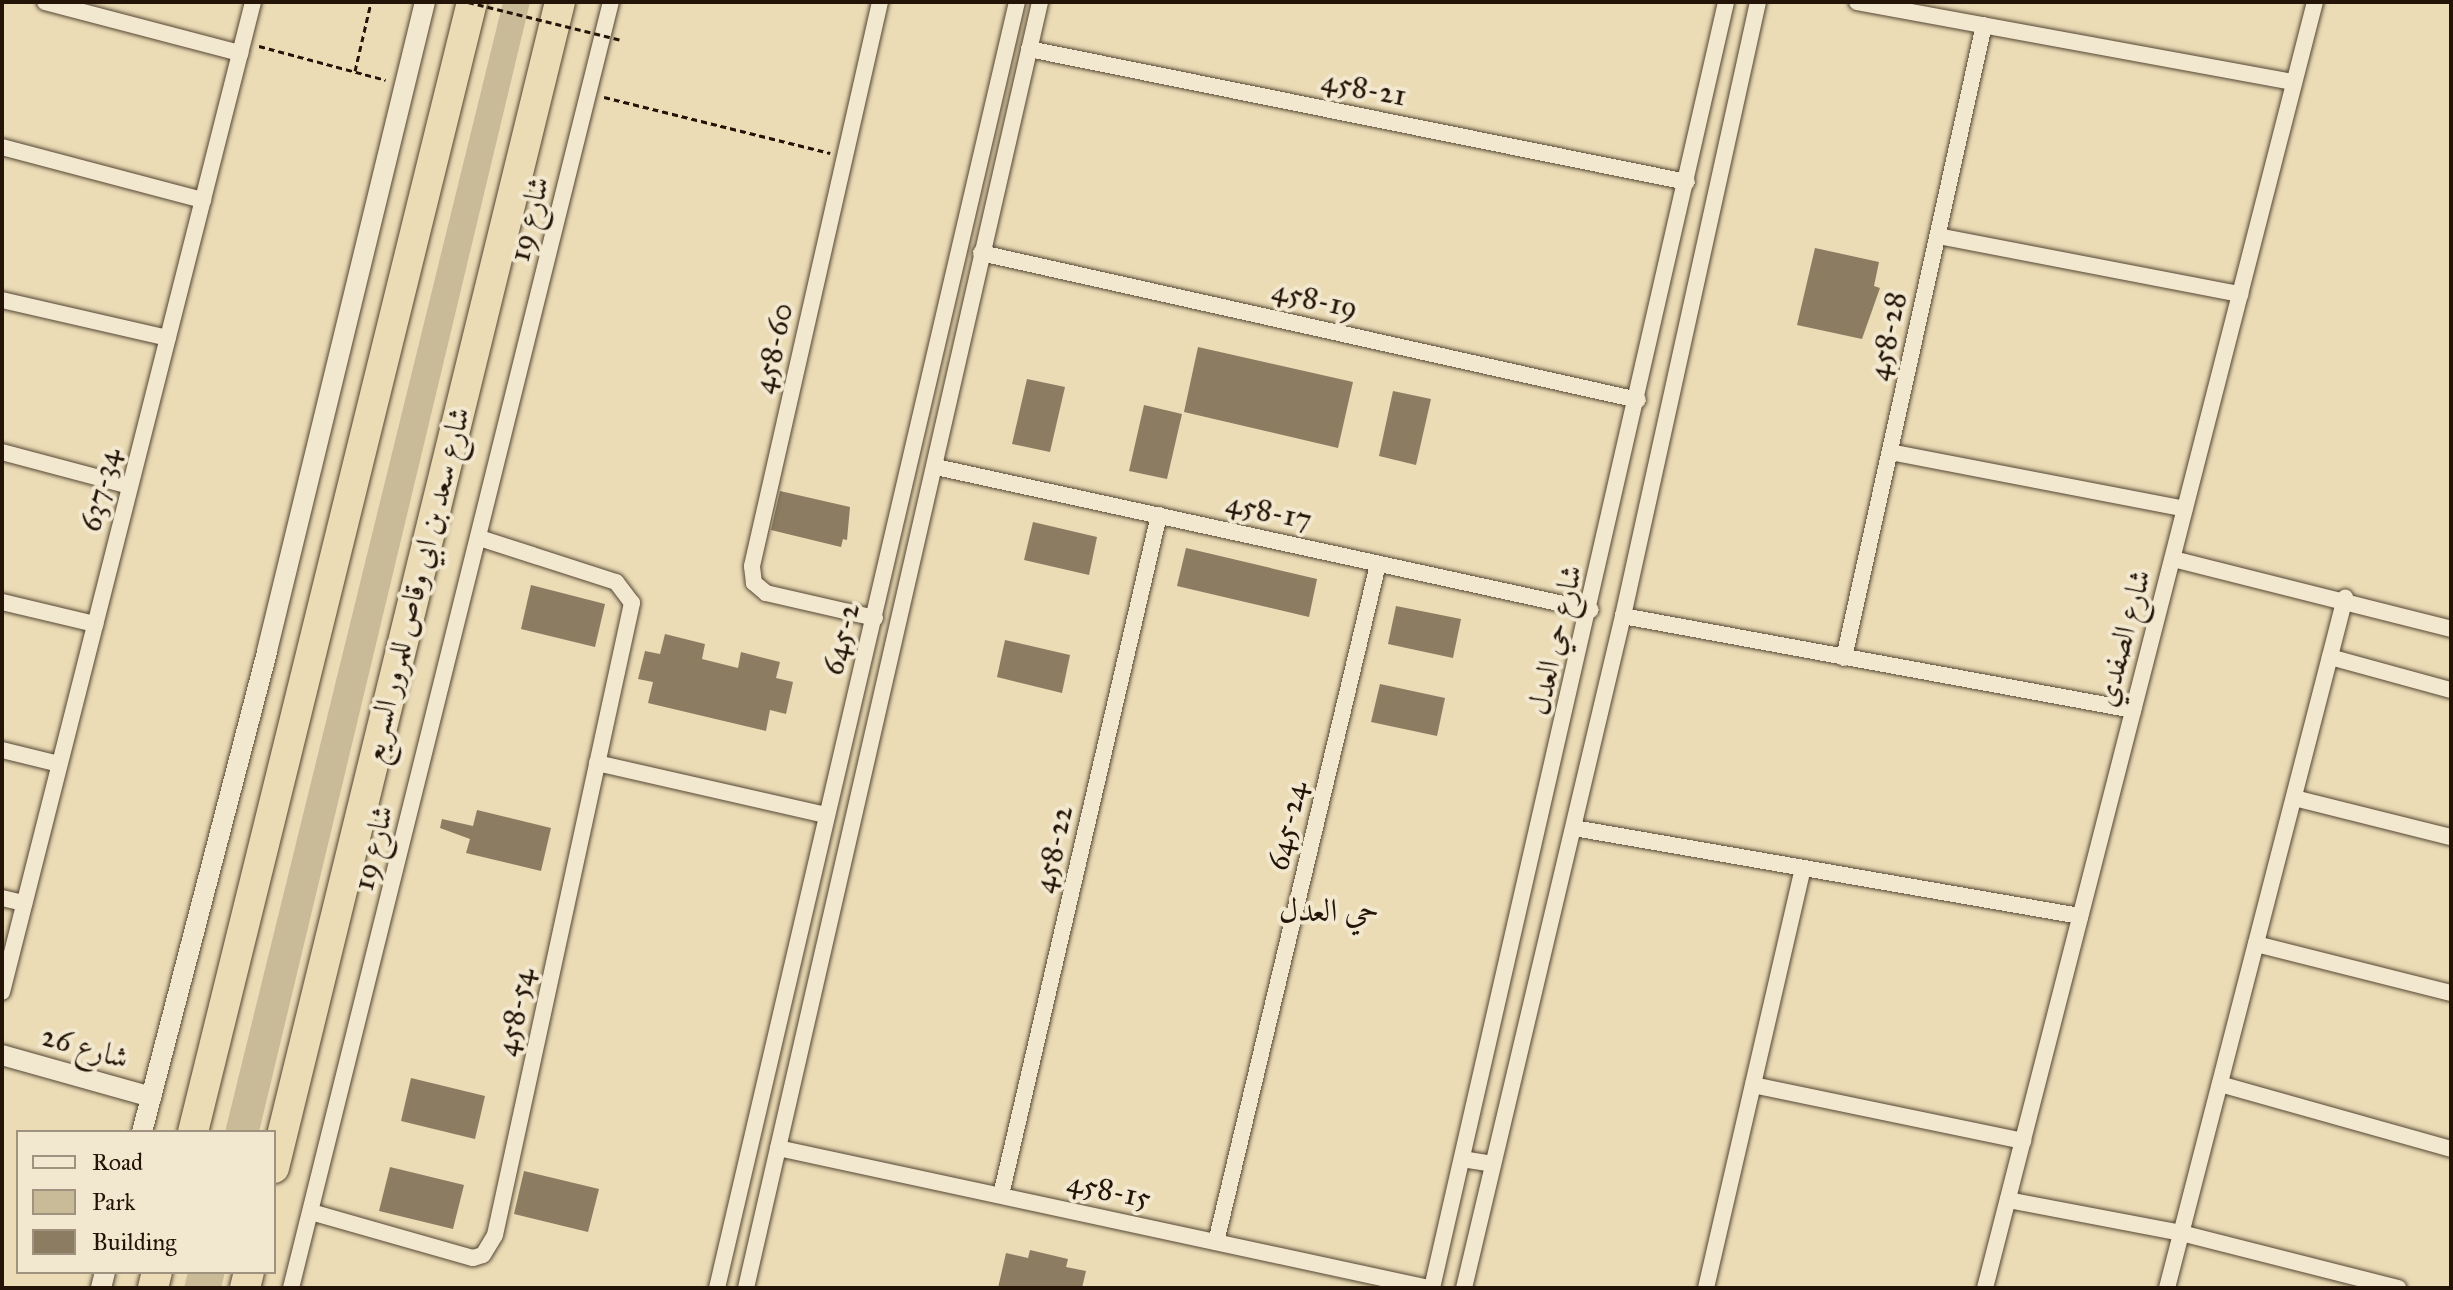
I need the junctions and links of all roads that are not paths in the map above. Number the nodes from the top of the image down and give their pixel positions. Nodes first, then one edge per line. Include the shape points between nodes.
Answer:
1 (253, 2) edge
2 (425, 2) edge
3 (470, 2) edge
4 (560, 2) edge
5 (611, 2) edge
6 (880, 2) edge
7 (1017, 2) edge
8 (1040, 2) edge
9 (1726, 2) edge
10 (1758, 2) edge
11 (1857, 2) edge
12 (2315, 2) edge
13 (55, 3) edge
14 (1984, 25) junction
15 (242, 47) junction
16 (1029, 49) junction
17 (2294, 82) junction
18 (989, 119) junction
19 (1010, 123) junction
20 (2, 147) edge
21 (1687, 182) junction
22 (203, 200) junction
23 (1938, 236) junction
24 (981, 253) junction
25 (2240, 294) junction
26 (2, 300) edge
27 (168, 338) junction
28 (1638, 400) junction
29 (2, 452) edge
30 (1890, 452) junction
31 (936, 467) junction
32 (130, 486) junction
33 (2185, 509) junction
34 (1159, 515) junction
35 (480, 538) junction
36 (2173, 559) junction
37 (1378, 564) junction
38 (2345, 598) junction
39 (2, 602) edge
40 (1591, 610) junction
41 (1623, 616) junction
42 (875, 618) junction
43 (95, 624) junction
44 (2451, 629) edge
45 (2330, 657) junction
46 (1844, 658) junction
47 (2451, 690) edge
48 (2133, 710) junction
49 (2, 750) edge
50 (597, 763) junction
51 (59, 764) junction
52 (2294, 798) junction
53 (826, 815) junction
54 (1574, 828) junction
55 (2451, 837) edge
56 (1803, 868) junction
57 (2, 898) edge
58 (24, 903) junction
59 (2080, 916) junction
60 (2256, 944) junction
61 (2, 992) edge
62 (2451, 993) edge
63 (2, 1055) edge
64 (2220, 1084) junction
65 (1753, 1085) junction
66 (151, 1097) junction
67 (143, 1130) edge
68 (193, 1130) edge
69 (2023, 1141) junction
70 (778, 1148) junction
71 (2451, 1149) edge
72 (1462, 1159) junction
73 (276, 1160) edge
74 (1493, 1164) junction
75 (1001, 1195) junction
76 (2008, 1200) junction
77 (311, 1212) junction
78 (2181, 1233) junction
79 (1216, 1242) junction
80 (291, 1288) edge
81 (717, 1288) edge
82 (746, 1288) edge
83 (1430, 1288) edge
84 (1464, 1288) edge
85 (1706, 1288) edge
86 (1985, 1288) edge
87 (2167, 1288) edge
88 (2398, 1288) edge

1 - 15 street, 637-34
2 - 66 street
3 - 68 highway
4 - 73 highway, شارع سعد بن ابي وقاص للمرور السريع
5 - 35 street, شارع 19
6 - 42 street, 458-60 via 752,566 754,583 766,593
7 - 18 street, 645-2
8 - 16 street, 645-2
9 - 21 street, شارع حي العدل
10 - 41 street, شارع حي العدل
11 - 14 street
12 - 17 street, شارع الصفدي
13 - 15 street
14 - 17 street
14 - 23 street, 458-28
15 - 22 street, 637-34
16 - 19 street, 645-2
16 - 21 street, 458-21
17 - 25 street, شارع الصفدي
18 - 19 street
18 - 42 street, 645-2
19 - 24 street, 645-2
20 - 22 street
21 - 28 street, شارع حي العدل
22 - 27 street, 637-34
23 - 25 street
23 - 30 street, 458-28
24 - 28 street, 458-19
24 - 31 street, 645-2
25 - 33 street, شارع الصفدي
26 - 27 street
27 - 32 street, 637-34
28 - 40 street, شارع حي العدل
29 - 32 street
30 - 33 street
30 - 46 street, 458-28
31 - 34 street, 458-17
31 - 70 street, 645-2
32 - 43 street, 637-34
33 - 36 street, شارع الصفدي
34 - 37 street, 458-17
34 - 75 street, 458-22
35 - 50 street, 458-54 via 616,582 632,603
35 - 77 street, شارع 19
36 - 38 street
36 - 48 street, شارع الصفدي
37 - 40 street, 458-17
37 - 79 street, 645-24
38 - 44 street
38 - 45 street
39 - 43 street
40 - 72 street, شارع حي العدل
41 - 46 street
41 - 54 street, شارع حي العدل
42 - 53 street, 645-2
43 - 51 street, 637-34
45 - 47 street
45 - 52 street
46 - 48 street
48 - 59 street, شارع الصفدي
49 - 51 street
50 - 53 street
50 - 77 street, 458-54 via 495,1235 483,1255 473,1258
51 - 58 street, 637-34
52 - 55 street
52 - 60 street
53 - 81 street, 645-2
54 - 56 street
54 - 74 street, شارع حي العدل
56 - 59 street
56 - 65 street
57 - 58 street
58 - 61 street, 637-34
59 - 69 street, شارع الصفدي
60 - 62 street
60 - 64 street
63 - 66 street, شارع 26
64 - 71 street
64 - 78 street
65 - 69 street
65 - 85 street
66 - 67 street
69 - 76 street, شارع الصفدي
70 - 75 street, 458-15
70 - 82 street, 645-2
72 - 74 street
72 - 83 street, شارع حي العدل
74 - 84 street, شارع حي العدل
75 - 79 street, 458-15
76 - 78 street
76 - 86 street, شارع الصفدي
77 - 80 street, شارع 19
78 - 87 street
78 - 88 street
79 - 83 street, 458-15

